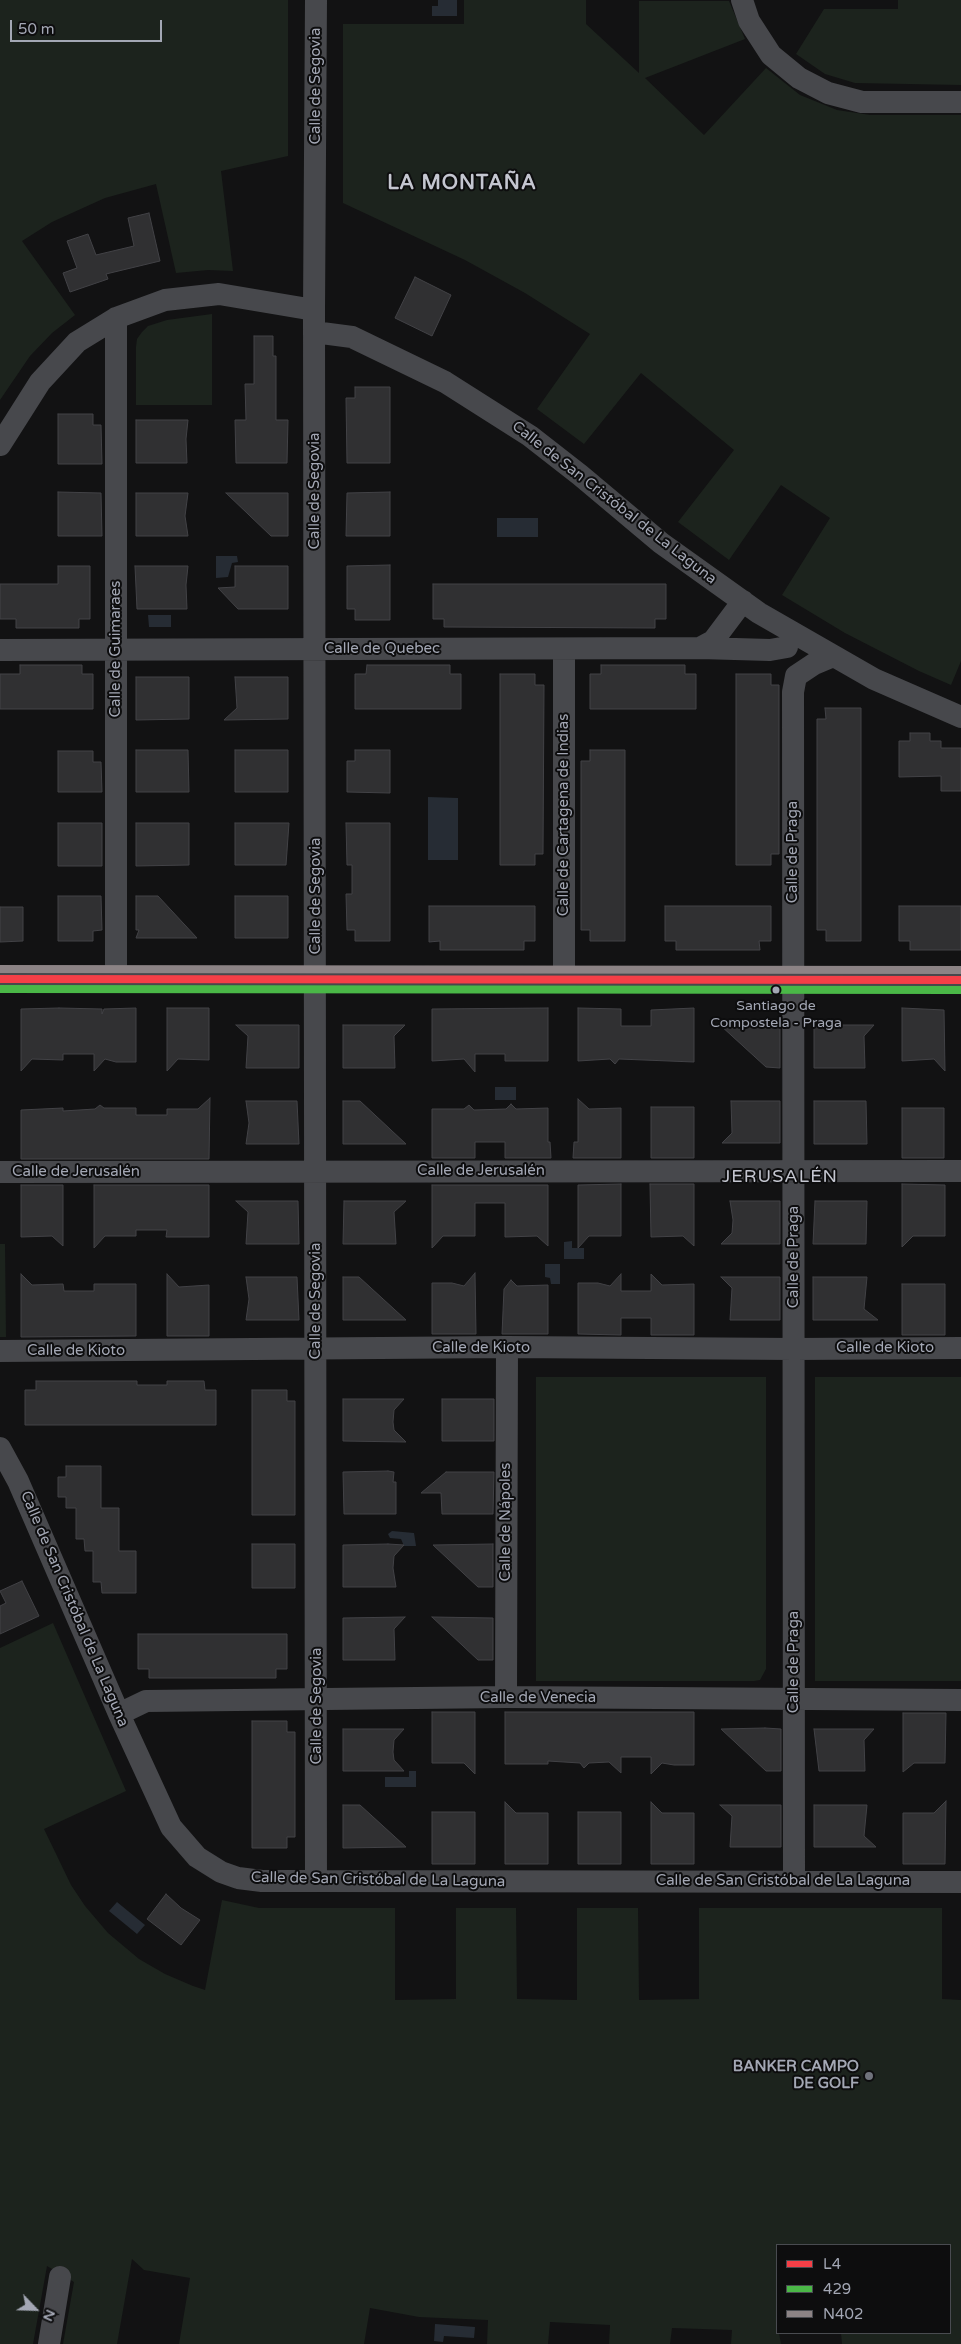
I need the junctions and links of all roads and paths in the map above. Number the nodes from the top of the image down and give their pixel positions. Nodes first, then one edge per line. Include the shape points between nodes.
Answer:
1 (316, 0) edge
2 (742, 0) edge
3 (961, 102) edge
4 (314, 310) junction
5 (116, 318) junction
6 (314, 332) junction
7 (0, 445) edge
8 (742, 601) junction
9 (785, 638) junction
10 (700, 648) junction
11 (315, 649) junction
12 (564, 649) junction
13 (0, 650) edge
14 (116, 651) junction
15 (833, 656) junction
16 (796, 676) junction
17 (961, 717) edge
18 (794, 979) junction
19 (0, 980) edge
20 (116, 980) junction
21 (564, 980) junction
22 (961, 980) edge
23 (316, 981) junction
24 (794, 1170) junction
25 (316, 1171) junction
26 (961, 1171) edge
27 (0, 1172) edge
28 (507, 1347) junction
29 (961, 1348) edge
30 (794, 1349) junction
31 (316, 1350) junction
32 (0, 1351) edge
33 (0, 1448) edge
34 (506, 1697) junction
35 (317, 1699) junction
36 (793, 1700) junction
37 (961, 1700) edge
38 (119, 1714) junction
39 (316, 1881) junction
40 (794, 1881) junction
41 (961, 1882) edge
42 (60, 2277) dead end
43 (50, 2344) edge

1 - 4 street, Calle de Segovia
2 - 3 street via 749,21 771,55 799,78 828,93 862,102
4 - 5 street via 219,294 165,300
4 - 6 street, Calle de Segovia
5 - 7 street via 77,342 40,382
5 - 14 street, Calle de Guimaraes
6 - 8 street, Calle de San Cristóbal de La Laguna via 362,340 445,382 501,416 580,475 661,543
6 - 11 street, Calle de Segovia
8 - 9 street, Calle de San Cristóbal de La Laguna
8 - 10 street via 713,641
9 - 10 street, Calle de Quebec via 770,650
9 - 15 street, Calle de San Cristóbal de La Laguna
9 - 16 street
10 - 12 street, Calle de Quebec
11 - 12 street, Calle de Quebec
11 - 14 street, Calle de Quebec
11 - 23 street, Calle de Segovia
12 - 21 street, Calle de Cartagena de Indias
13 - 14 street, Calle de Quebec
14 - 20 street, Calle de Guimaraes
15 - 16 street
15 - 17 street, Calle de San Cristóbal de La Laguna via 898,690
16 - 18 street, Calle de Praga via 793,692
18 - 21 street
18 - 22 street
18 - 24 street, Calle de Praga
19 - 20 street
20 - 23 street
21 - 23 street
23 - 25 street, Calle de Segovia
24 - 25 street, Calle de Jerusalén
24 - 26 street, Calle de Jerusalén
24 - 30 street, Calle de Praga
25 - 27 street, Calle de Jerusalén
25 - 31 street, Calle de Segovia
28 - 30 street, Calle de Kioto
28 - 31 street, Calle de Kioto
28 - 34 street, Calle de Nápoles
29 - 30 street, Calle de Kioto
30 - 36 street, Calle de Praga
31 - 32 street, Calle de Kioto
31 - 35 street, Calle de Segovia
33 - 38 street, Calle de San Cristóbal de La Laguna via 22,1489
34 - 35 street, Calle de Venecia
34 - 36 street, Calle de Venecia
35 - 38 street, Calle de Venecia via 146,1701
35 - 39 street, Calle de Segovia
36 - 37 street, Calle de Venecia
36 - 40 street, Calle de Praga
38 - 39 street, Calle de San Cristóbal de La Laguna via 171,1827 197,1858 238,1878
39 - 40 street, Calle de San Cristóbal de La Laguna
40 - 41 street, Calle de San Cristóbal de La Laguna
42 - 43 street

